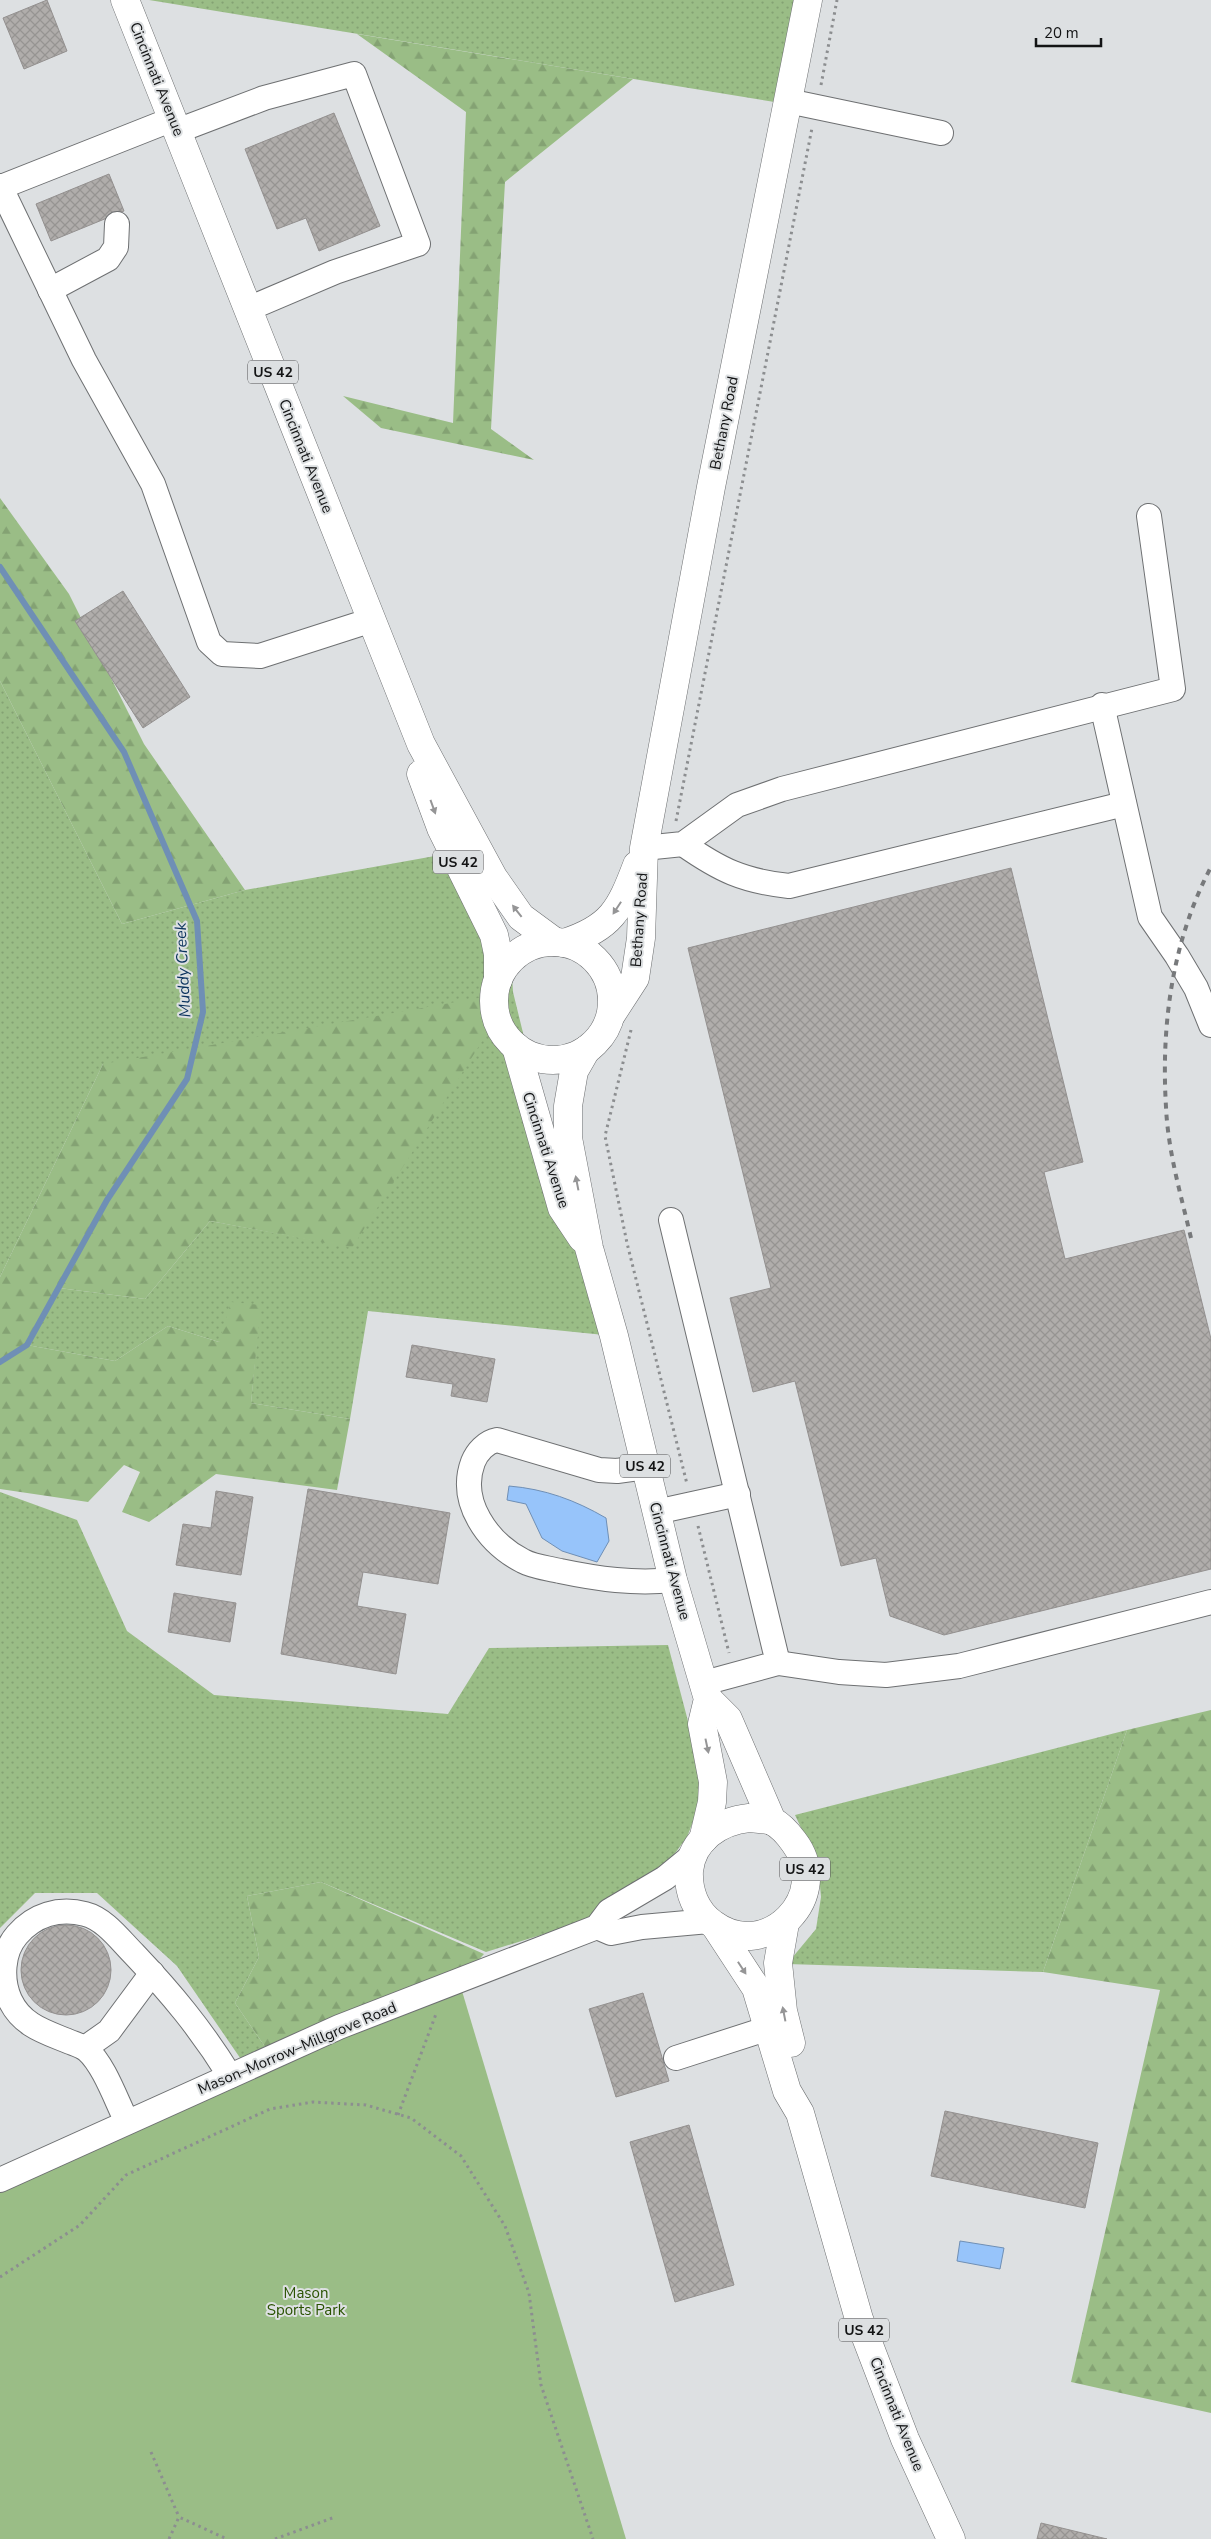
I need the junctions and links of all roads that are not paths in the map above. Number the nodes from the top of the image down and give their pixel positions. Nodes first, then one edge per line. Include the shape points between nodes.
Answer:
1 (125, 0) edge
2 (808, 0) edge
3 (788, 101) junction
4 (175, 125) junction
5 (941, 133) dead end
6 (0, 187) edge
7 (117, 224) dead end
8 (50, 290) junction
9 (248, 310) junction
10 (1149, 516) dead end
11 (372, 620) junction
12 (1102, 705) junction
13 (421, 744) junction
14 (1124, 804) junction
15 (677, 844) junction
16 (644, 848) junction
17 (559, 942) junction
18 (498, 980) junction
19 (622, 1020) junction
20 (1211, 1025) edge
21 (516, 1047) junction
22 (586, 1050) junction
23 (671, 1220) dead end
24 (589, 1248) junction
25 (646, 1468) junction
26 (738, 1494) junction
27 (656, 1512) junction
28 (673, 1580) junction
29 (1211, 1602) edge
30 (778, 1663) junction
31 (706, 1691) junction
32 (772, 1821) junction
33 (698, 1847) junction
34 (785, 1923) junction
35 (712, 1924) junction
36 (597, 1926) junction
37 (152, 1973) junction
38 (769, 2028) junction
39 (85, 2048) junction
40 (676, 2058) dead end
41 (230, 2076) junction
42 (800, 2113) junction
43 (128, 2122) junction
44 (0, 2180) edge
45 (951, 2539) edge

1 - 4 main road, Cincinnati Avenue / US 42
2 - 3 main road, Bethany Road
3 - 5 street
3 - 16 main road, Bethany Road
4 - 6 street
4 - 9 main road, Cincinnati Avenue / US 42
4 - 9 street via 354,74 418,244 335,272
6 - 8 street
7 - 8 street via 116,247 108,260
8 - 11 street via 84,360 153,484 210,642 222,654 260,656
9 - 11 main road, Cincinnati Avenue / US 42
10 - 12 street via 1173,689
11 - 13 main road, Cincinnati Avenue / US 42
12 - 14 street
12 - 15 street via 782,789 737,805
17 -> 13 main road, Cincinnati Avenue / US 42 via 521,917 493,877
13 -> 18 main road, Cincinnati Avenue / US 42 via 417,762 441,828 494,935
14 - 15 street via 789,886 759,883 717,868
14 - 20 street via 1150,916 1196,988
15 - 16 street
16 -> 17 main road, Bethany Road via 626,894 611,917 589,935
16 - 19 main road, Bethany Road via 641,938 635,978
17 - 18 main road via 545,942 527,948 512,958
17 - 19 main road via 581,949 596,961 607,976
18 - 21 main road via 494,991 494,1010 500,1030
19 - 22 main road
21 - 22 main road via 530,1057 550,1061 571,1058
21 - 24 main road, Cincinnati Avenue / US 42 via 562,1208
24 -> 22 main road, Cincinnati Avenue / US 42 via 568,1138 568,1106 574,1072
23 - 26 street
24 - 25 main road, Cincinnati Avenue / US 42
25 - 27 main road, Cincinnati Avenue / US 42
25 - 28 street via 599,1470 497,1440 485,1445 475,1458 469,1473 468,1490 480,1521 505,1549 524,1561 601,1580 643,1583
26 - 27 street
26 - 30 street
27 - 28 main road, Cincinnati Avenue / US 42
28 - 31 main road, Cincinnati Avenue / US 42
29 - 30 street via 960,1666 886,1675
30 - 31 street via 734,1675
31 - 32 main road, Cincinnati Avenue / US 42 via 728,1718
31 -> 33 main road, US 42 via 702,1724 713,1782 712,1802
32 - 33 main road via 735,1820 722,1825
32 - 34 main road, US 42 via 797,1845 806,1872 802,1900
33 - 35 main road, US 42 via 689,1883 698,1909
33 - 36 street, Mason–Morrow–Millgrove Road via 665,1878 609,1911
34 - 35 main road via 773,1930 746,1936 732,1934
42 -> 34 main road, Cincinnati Avenue / US 42 via 801,2087 783,2011 778,1963
35 - 36 street via 642,1927 611,1933
35 -> 38 main road, Cincinnati Avenue / US 42 via 756,1988
36 - 41 street, Mason–Morrow–Millgrove Road via 339,2028
37 - 39 street via 108,2031
37 - 39 street via 100,1921 86,1914 56,1912 40,1916 24,1926 5,1959 4,1975 10,2000 38,2030
37 - 41 street via 178,2001
38 - 40 street
38 - 42 main road, Cincinnati Avenue / US 42 via 788,2091
39 - 43 street via 99,2063
41 - 43 street, Mason–Morrow–Millgrove Road
42 - 45 main road, Cincinnati Avenue / US 42 via 860,2319 905,2440
43 - 44 street, Mason–Morrow–Millgrove Road

